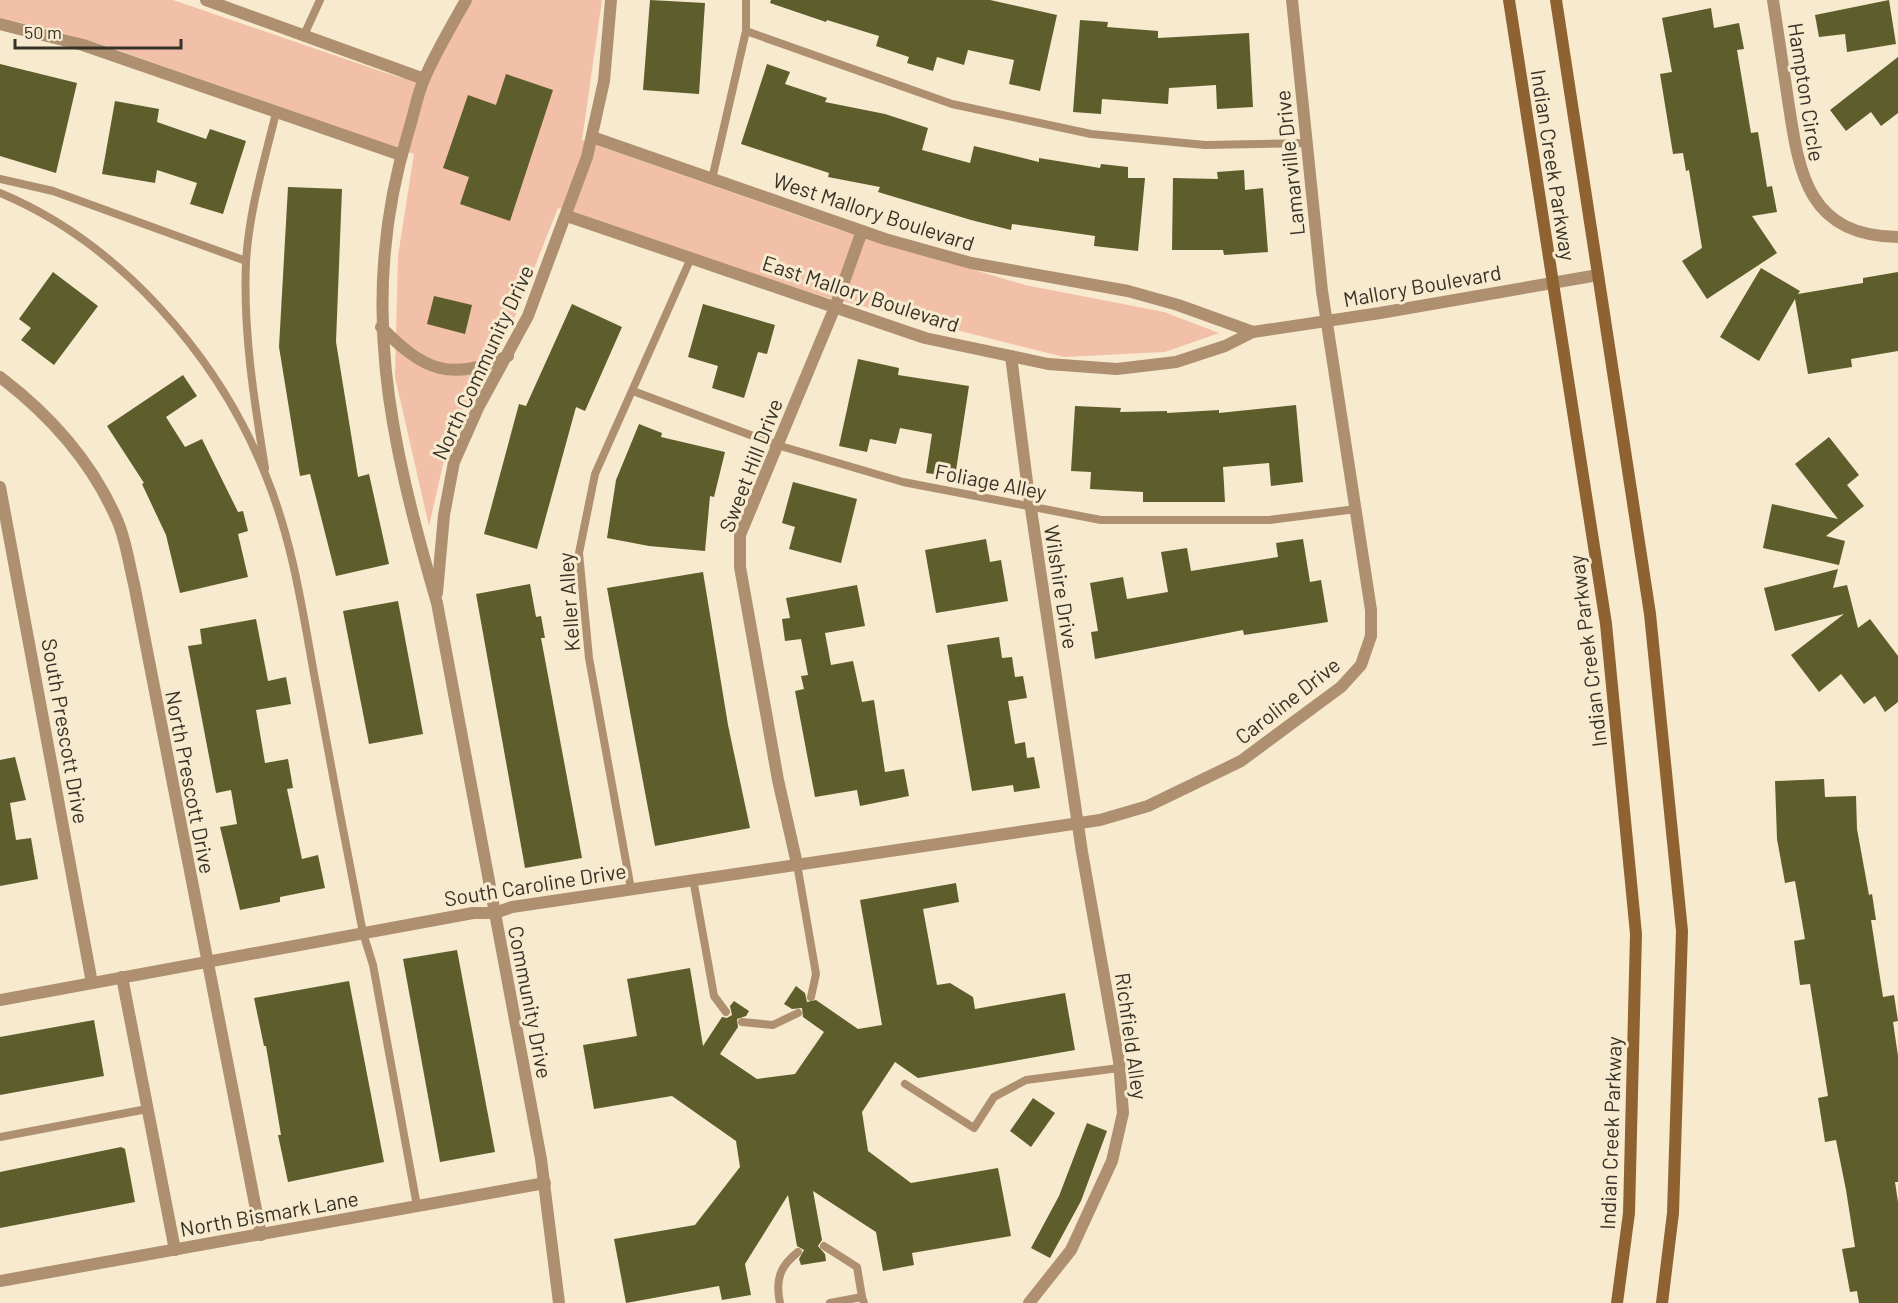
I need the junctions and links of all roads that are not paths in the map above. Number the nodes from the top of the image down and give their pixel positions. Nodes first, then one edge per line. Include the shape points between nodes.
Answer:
1 (206, 0) edge
2 (320, 0) edge
3 (466, 0) edge
4 (601, 0) edge
5 (611, 0) edge
6 (746, 0) edge
7 (1292, 0) edge
8 (1509, 0) edge
9 (1556, 0) edge
10 (1773, 0) edge
11 (610, 14) junction
12 (0, 24) edge
13 (746, 31) junction
14 (304, 35) junction
15 (424, 79) junction
16 (276, 113) junction
17 (592, 137) junction
18 (1307, 143) junction
19 (401, 156) junction
20 (0, 179) edge
21 (712, 179) junction
22 (0, 193) edge
23 (567, 216) junction
24 (862, 231) junction
25 (1898, 237) edge
26 (691, 258) junction
27 (246, 261) junction
28 (1598, 275) junction
29 (1553, 283) junction
30 (835, 307) junction
31 (1327, 321) junction
32 (381, 327) junction
33 (1253, 332) junction
34 (508, 356) junction
35 (1011, 356) junction
36 (0, 377) edge
37 (633, 391) junction
38 (777, 445) junction
39 (266, 476) junction
40 (0, 487) edge
41 (1030, 507) junction
42 (1356, 508) junction
43 (437, 603) junction
44 (1078, 824) junction
45 (797, 864) junction
46 (693, 879) junction
47 (631, 889) junction
48 (495, 913) junction
49 (363, 933) junction
50 (206, 961) junction
51 (122, 977) junction
52 (92, 983) junction
53 (811, 997) dead end
54 (0, 1000) edge
55 (726, 1012) dead end
56 (798, 1013) dead end
57 (742, 1022) dead end
58 (1119, 1068) junction
59 (905, 1084) dead end
60 (147, 1109) junction
61 (0, 1137) edge
62 (545, 1183) junction
63 (417, 1206) junction
64 (261, 1235) junction
65 (824, 1246) dead end
66 (175, 1250) junction
67 (798, 1252) dead end
68 (0, 1281) edge
69 (863, 1300) edge
70 (558, 1303) edge
71 (780, 1303) edge
72 (830, 1303) edge
73 (1029, 1303) edge
74 (1617, 1303) edge
75 (1662, 1303) edge

1 - 14 street
2 - 14 lane
3 - 15 street
4 - 11 street
5 - 11 street, North Community Drive
6 - 13 lane
7 - 18 street, Lamarville Drive
8 - 29 street, Indian Creek Parkway
9 - 28 street, Indian Creek Parkway
10 - 25 street, Hampton Circle via 1796,155 1807,187 1834,218 1849,227
11 - 17 street, North Community Drive via 604,81
12 - 16 street via 83,45
13 - 18 lane via 952,104 1091,134 1205,145
13 - 21 lane
14 - 15 street
15 - 19 street
16 - 19 street
16 - 27 lane via 256,190
17 - 21 street, West Mallory Boulevard
17 - 23 street, North Community Drive
18 - 31 street, Lamarville Drive
19 - 32 street via 384,240
20 - 27 lane via 53,191
21 - 24 street, West Mallory Boulevard
22 - 39 lane via 32,206 98,249 150,297 197,351
23 - 26 street, East Mallory Boulevard
23 - 34 street, North Community Drive
24 - 30 street, Sweet Hill Drive
24 - 33 street, West Mallory Boulevard via 971,263 1128,291
26 - 30 street, East Mallory Boulevard
26 - 37 lane, Keller Alley
27 - 39 lane via 249,366
28 - 29 street, Mallory Boulevard
28 - 75 street, Indian Creek Parkway via 1650,614 1682,931 1673,1213
29 - 31 street, Mallory Boulevard
29 - 74 street, Indian Creek Parkway via 1606,624 1636,934 1629,1213
30 - 35 street, East Mallory Boulevard via 925,338
30 - 38 street, Sweet Hill Drive
31 - 33 street, Mallory Boulevard
31 - 42 street, Caroline Drive
32 - 34 street via 405,351 425,364 446,370 489,364
32 - 43 street via 387,397
33 - 35 street, East Mallory Boulevard via 1176,362 1117,369 1048,364
34 - 43 street, North Community Drive via 478,408 454,462 444,515
35 - 41 street, Wilshire Drive
36 - 50 street, North Prescott Drive via 63,432 118,523 134,584
37 - 38 lane, Foliage Alley
37 - 47 lane, Keller Alley via 596,474 579,553 590,658
38 - 41 lane, Foliage Alley via 903,482
38 - 45 street, Sweet Hill Drive via 740,535 740,567
39 - 49 lane via 293,560
40 - 52 street, South Prescott Drive
41 - 42 lane, Foliage Alley via 1101,520 1269,520
41 - 44 street, Wilshire Drive
42 - 44 street, Caroline Drive via 1371,610 1371,636 1361,665 1341,687 1241,761 1148,806
43 - 48 street, Community Drive
44 - 45 street, South Caroline Drive
44 - 58 street, Richfield Alley
45 - 46 street, South Caroline Drive
45 - 53 lane via 816,974
46 - 47 street, South Caroline Drive
46 - 55 lane via 714,996
47 - 48 street, South Caroline Drive
48 - 49 street, South Caroline Drive via 473,913
48 - 62 street, Community Drive
49 - 50 street, South Caroline Drive
49 - 63 lane via 373,965
50 - 51 street, South Caroline Drive
50 - 64 street, North Prescott Drive
51 - 52 street, South Caroline Drive
51 - 60 street
52 - 54 street, South Caroline Drive
56 - 57 lane via 773,1025
58 - 59 lane via 1026,1080 994,1097 974,1128
58 - 73 street, Richfield Alley via 1123,1113 1112,1161 1071,1250
60 - 61 lane
60 - 66 street
62 - 63 street, North Bismark Lane
62 - 70 street, Community Drive
63 - 64 street, North Bismark Lane
64 - 66 street, North Bismark Lane
65 - 69 lane via 857,1267
66 - 68 street, North Bismark Lane
67 - 71 lane via 785,1263 776,1285
69 - 72 lane

